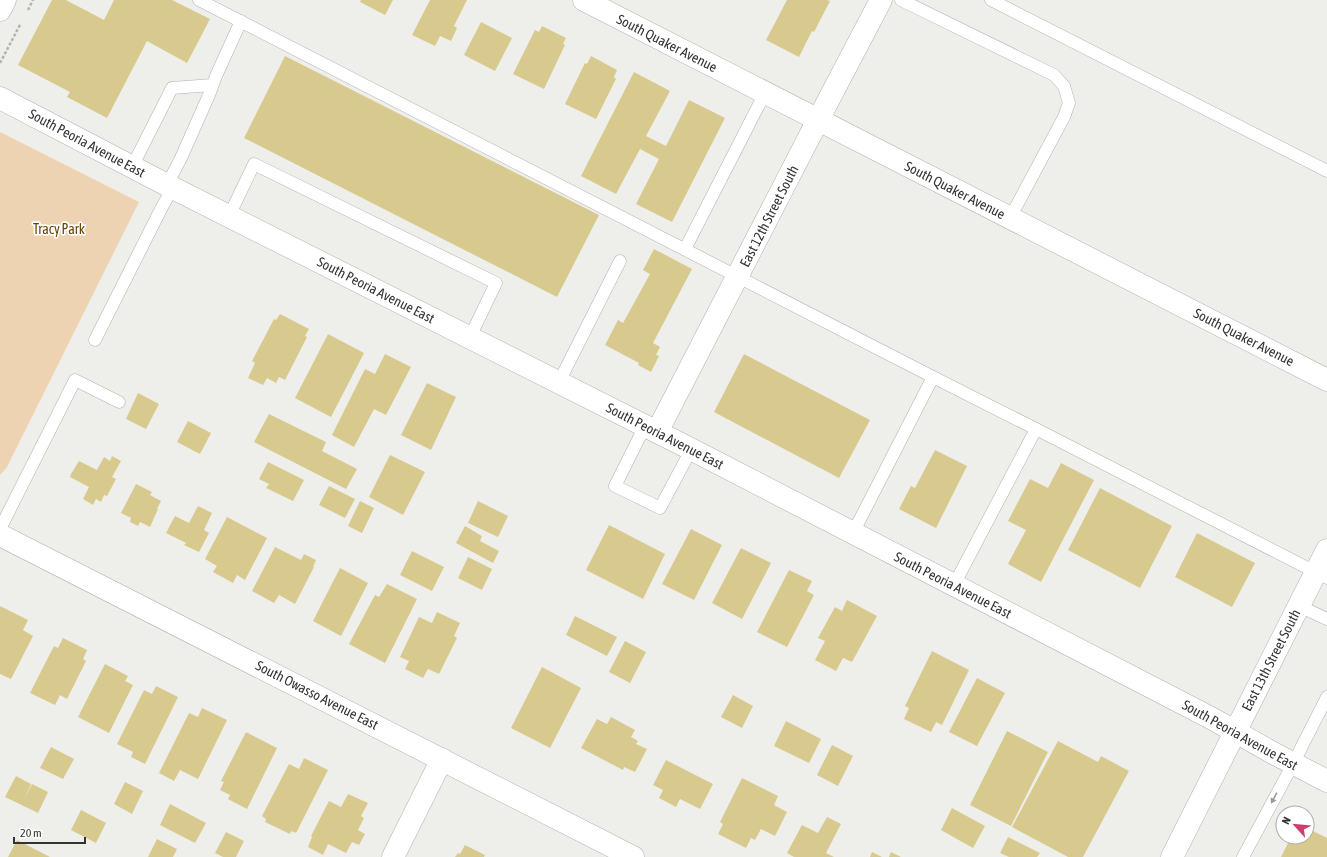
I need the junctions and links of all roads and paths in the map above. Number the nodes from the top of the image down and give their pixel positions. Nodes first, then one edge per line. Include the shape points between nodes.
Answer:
1 (5, 0) edge
2 (32, 0) edge
3 (584, 0) edge
4 (881, 0) edge
5 (901, 0) edge
6 (991, 0) edge
7 (201, 1) edge
8 (0, 10) edge
9 (26, 13) dead end
10 (23, 19) dead end
11 (241, 21) junction
12 (0, 63) edge
13 (212, 85) junction
14 (765, 93) junction
15 (0, 98) edge
16 (818, 120) junction
17 (132, 167) junction
18 (1327, 171) edge
19 (170, 186) junction
20 (229, 216) junction
21 (1010, 218) junction
22 (685, 249) junction
23 (620, 261) dead end
24 (738, 276) junction
25 (470, 337) junction
26 (95, 340) dead end
27 (933, 377) junction
28 (1327, 380) edge
29 (559, 382) junction
30 (120, 402) dead end
31 (651, 429) junction
32 (1036, 429) junction
33 (691, 450) junction
34 (0, 529) edge
35 (853, 533) junction
36 (0, 535) edge
37 (1327, 550) edge
38 (1321, 575) edge
39 (954, 585) junction
40 (1299, 606) junction
41 (1327, 619) edge
42 (1327, 697) edge
43 (1235, 732) junction
44 (442, 759) junction
45 (1293, 764) junction
46 (1327, 781) edge
47 (393, 857) edge
48 (633, 857) edge
49 (1172, 857) edge
50 (1242, 857) edge

1 - 8 street
2 - 9 path
3 - 14 street, South Quaker Avenue
4 - 16 street, East 12th Street South
5 - 21 lane via 1054,75 1064,86 1069,103 1064,117
6 - 18 lane
7 - 11 lane
10 - 12 path
11 - 13 lane
11 - 22 lane
13 - 17 lane via 172,88
13 - 19 lane
14 - 16 street, South Quaker Avenue
14 - 22 lane
15 - 17 street, South Peoria Avenue East
16 - 21 street, South Quaker Avenue
16 - 24 street, East 12th Street South
17 - 19 street, South Peoria Avenue East
19 - 20 street, South Peoria Avenue East
19 - 26 lane
20 - 25 street, South Peoria Avenue East
20 - 25 lane via 254,164 496,283
21 - 28 street, South Quaker Avenue
22 - 24 lane
23 - 29 lane
24 - 27 lane
24 - 31 street, East 12th Street South
25 - 29 street, South Peoria Avenue East
27 - 32 lane
27 - 35 lane
29 - 31 street, South Peoria Avenue East
30 - 34 lane via 75,380
31 - 33 street, South Peoria Avenue East
31 - 33 lane via 615,486 660,508
32 - 38 lane
32 - 39 lane
33 - 35 street, South Peoria Avenue East
35 - 39 street, South Peoria Avenue East
36 - 44 street, South Owasso Avenue East
37 - 38 street, East 13th Street South
38 - 40 street, East 13th Street South
39 - 43 street, South Peoria Avenue East
40 - 41 lane
40 - 43 street, East 13th Street South
42 - 45 lane
43 - 45 street, South Peoria Avenue East
43 - 49 street, East 13th Street South
44 - 47 street
44 - 48 street, South Owasso Avenue East
45 - 46 street, South Peoria Avenue East
45 -> 50 lane

